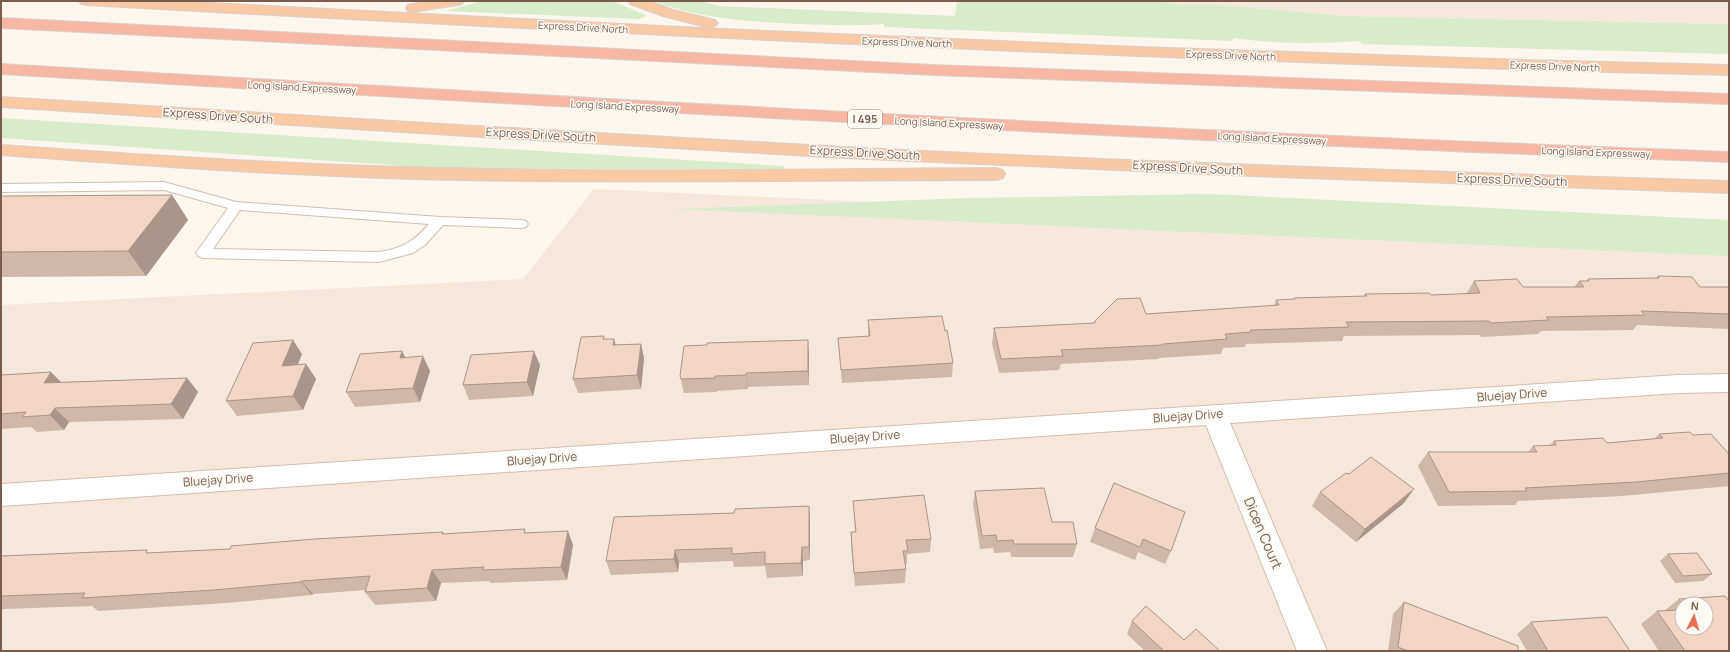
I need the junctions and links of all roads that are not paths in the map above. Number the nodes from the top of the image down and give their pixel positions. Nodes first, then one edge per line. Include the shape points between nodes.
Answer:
1 (86, 1) edge
2 (457, 1) edge
3 (635, 1) edge
4 (254, 10) junction
5 (1, 23) edge
6 (825, 39) junction
7 (1, 69) edge
8 (1729, 70) edge
9 (1729, 99) edge
10 (1, 102) edge
11 (1, 150) edge
12 (1729, 157) edge
13 (1251, 171) junction
14 (1729, 187) edge
15 (1, 188) edge
16 (236, 206) junction
17 (440, 221) junction
18 (521, 224) dead end
19 (1729, 383) edge
20 (1214, 414) junction
21 (1, 494) edge
22 (1312, 651) edge

1 - 4 highway, Express Drive North
2 - 4 highway via 409,8
3 - 6 highway via 707,23
4 - 6 highway, Express Drive North
5 - 9 highway via 933,70
6 - 8 highway, Express Drive North via 1217,55
7 - 12 highway, Long Island Expressway / I 495 via 931,122
10 - 13 highway, Express Drive South via 690,144
11 - 13 highway via 343,170 482,174 1071,175
13 - 14 highway, Express Drive South
15 - 16 lane via 164,186
16 - 17 lane
16 - 17 lane via 203,253 379,257 400,254 415,247
17 - 18 lane
19 - 20 street, Bluejay Drive via 1678,384
20 - 21 street, Bluejay Drive
20 - 22 street, Dicen Court

